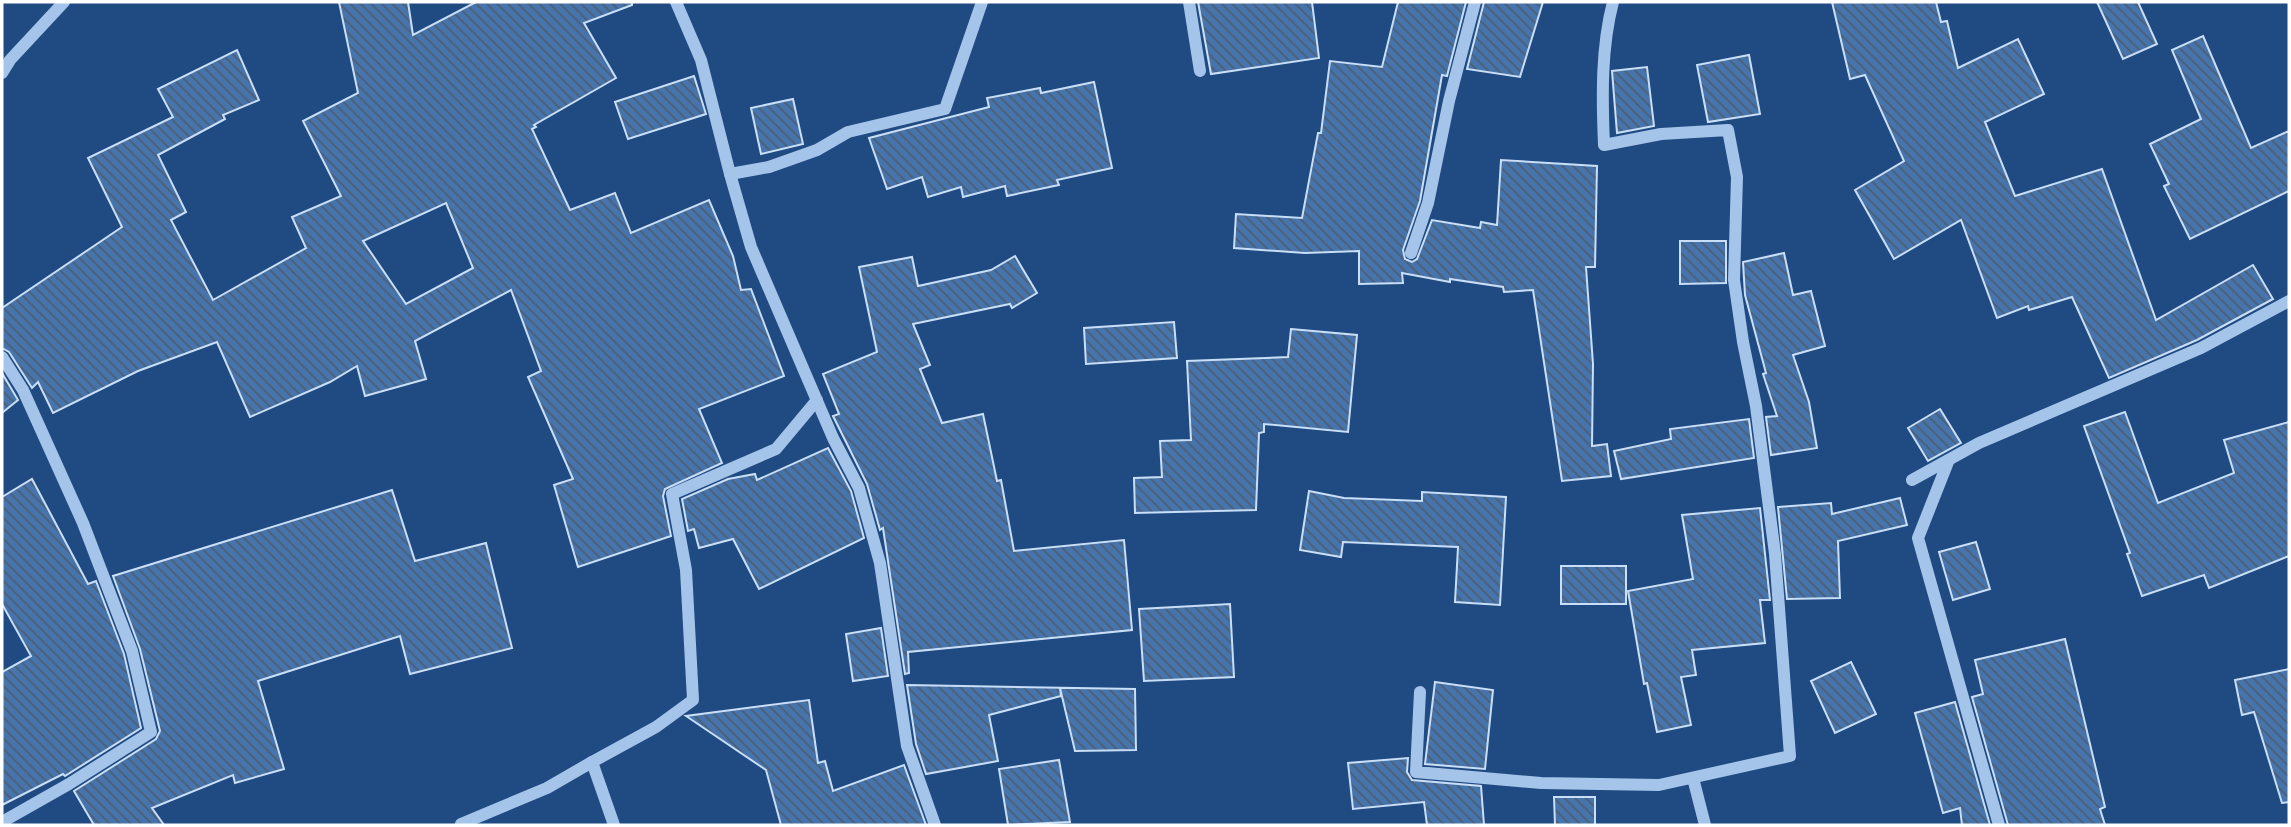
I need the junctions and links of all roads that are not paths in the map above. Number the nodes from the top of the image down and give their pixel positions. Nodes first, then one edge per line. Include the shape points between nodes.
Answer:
1 (64, 2) edge
2 (676, 2) edge
3 (982, 2) edge
4 (1189, 2) edge
5 (1475, 2) edge
6 (1613, 2) edge
7 (1200, 71) dead end
8 (2, 73) edge
9 (730, 174) junction
10 (1411, 253) dead end
11 (2289, 301) edge
12 (2, 357) edge
13 (817, 400) junction
14 (1948, 462) junction
15 (1912, 480) dead end
16 (1420, 692) dead end
17 (592, 762) junction
18 (1693, 778) junction
19 (2, 822) edge
20 (461, 824) edge
21 (614, 825) edge
22 (935, 825) edge
23 (1705, 825) edge
24 (1999, 825) edge

1 - 8 street
2 - 9 street via 701,60
3 - 9 street via 945,109 848,132 817,150 769,167
4 - 7 street
5 - 10 street via 1428,202
6 - 18 street via 1602,92 1604,145 1661,134 1728,130 1737,177 1734,280 1775,554 1790,756
9 - 13 street via 751,247
11 - 14 street via 2201,348 1979,443
12 - 19 street via 23,390 83,523 132,651 151,732
13 - 17 street via 776,449 672,494 686,570 693,700 656,727
13 - 22 street via 859,488 880,563 907,746
14 - 15 street
14 - 24 street via 1918,538
16 - 18 street via 1416,772 1541,783 1659,785
17 - 20 street via 547,788
17 - 21 street
18 - 23 street

